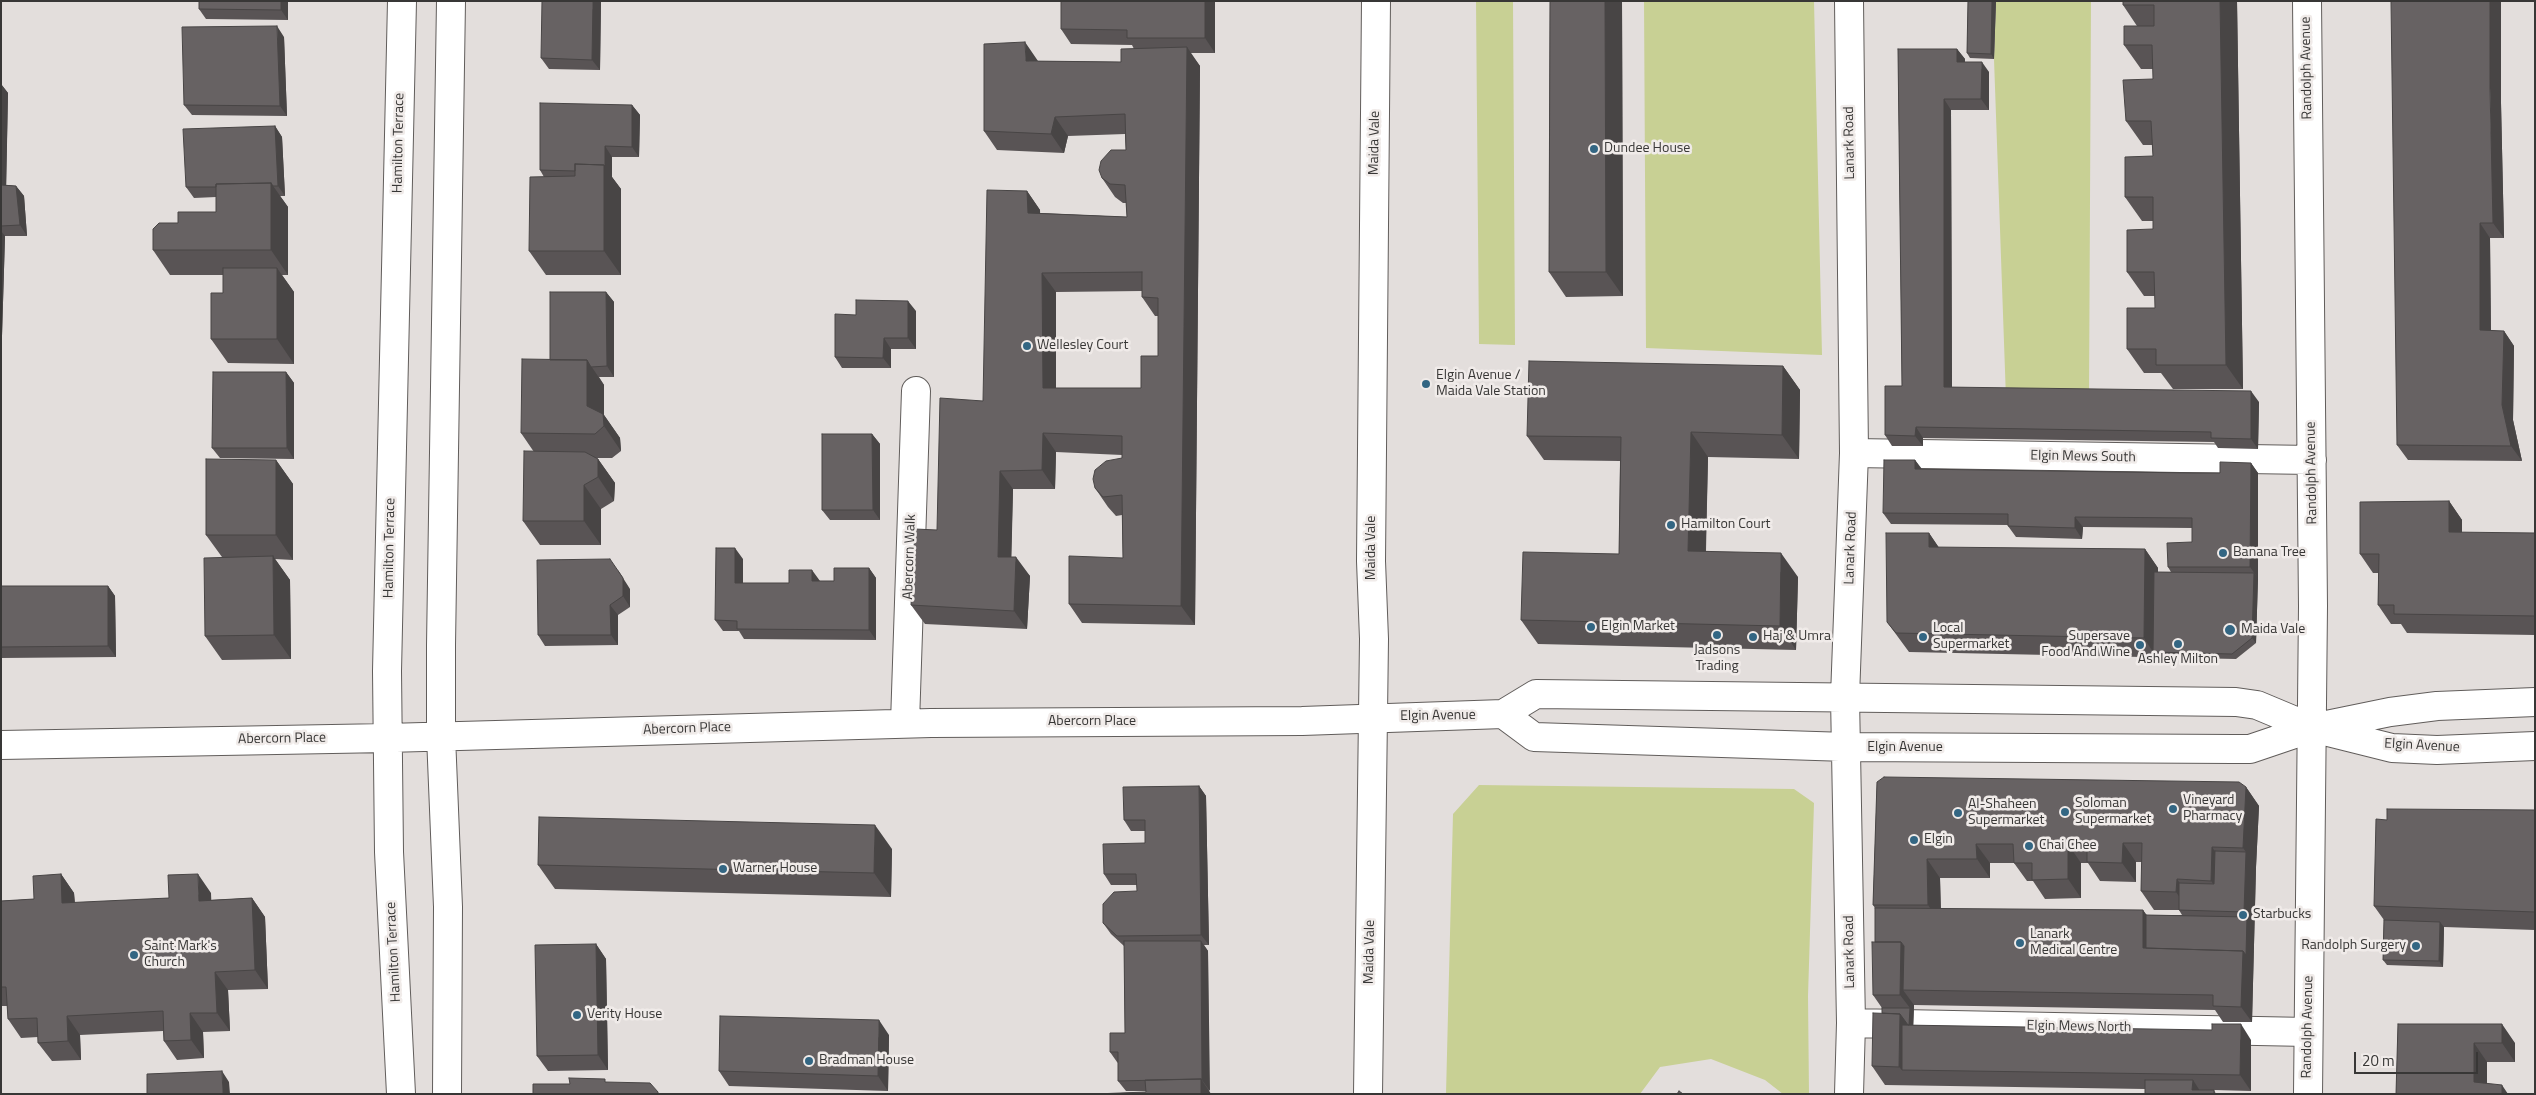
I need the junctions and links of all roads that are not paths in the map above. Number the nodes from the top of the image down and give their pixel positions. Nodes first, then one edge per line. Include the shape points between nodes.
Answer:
1 (402, 1) edge
2 (451, 1) edge
3 (1376, 1) edge
4 (1849, 1) edge
5 (2306, 1) edge
6 (916, 391) dead end
7 (1854, 454) junction
8 (2312, 460) junction
9 (1845, 697) junction
10 (2535, 702) edge
11 (1503, 714) junction
12 (1373, 718) junction
13 (905, 723) junction
14 (2312, 728) junction
15 (441, 736) junction
16 (387, 738) junction
17 (1, 744) edge
18 (2535, 746) edge
19 (1847, 747) junction
20 (1851, 1022) junction
21 (2308, 1032) junction
22 (401, 1094) edge
23 (447, 1094) edge
24 (1368, 1094) edge
25 (1849, 1094) edge
26 (2308, 1094) edge

1 - 16 street, Hamilton Terrace
2 - 15 street
3 - 12 street, Maida Vale via 1371,544
4 - 7 street, Lanark Road
5 - 8 street, Randolph Avenue
6 - 13 street, Abercorn Walk
7 - 8 street, Elgin Mews South
7 - 9 street, Lanark Road
8 - 14 street, Randolph Avenue
9 - 11 street, Elgin Avenue via 1536,694
9 - 14 street, Elgin Avenue via 2236,702 2257,705
9 - 19 street, Lanark Road
10 - 14 street, Elgin Avenue via 2437,706
11 - 12 street, Elgin Avenue
11 - 19 street, Elgin Avenue via 1534,738
12 - 13 street, Abercorn Place via 1280,722
12 - 24 street, Maida Vale
13 - 15 street, Abercorn Place
14 - 18 street, Elgin Avenue via 2392,748 2437,750
14 - 19 street, Elgin Avenue via 2250,749
14 - 21 street, Randolph Avenue
15 - 16 street, Abercorn Place
15 - 23 street via 448,908
16 - 17 street, Abercorn Place
16 - 22 street, Hamilton Terrace
19 - 20 street, Lanark Road
20 - 21 street, Elgin Mews North
20 - 25 street, Lanark Road
21 - 26 street, Randolph Avenue

